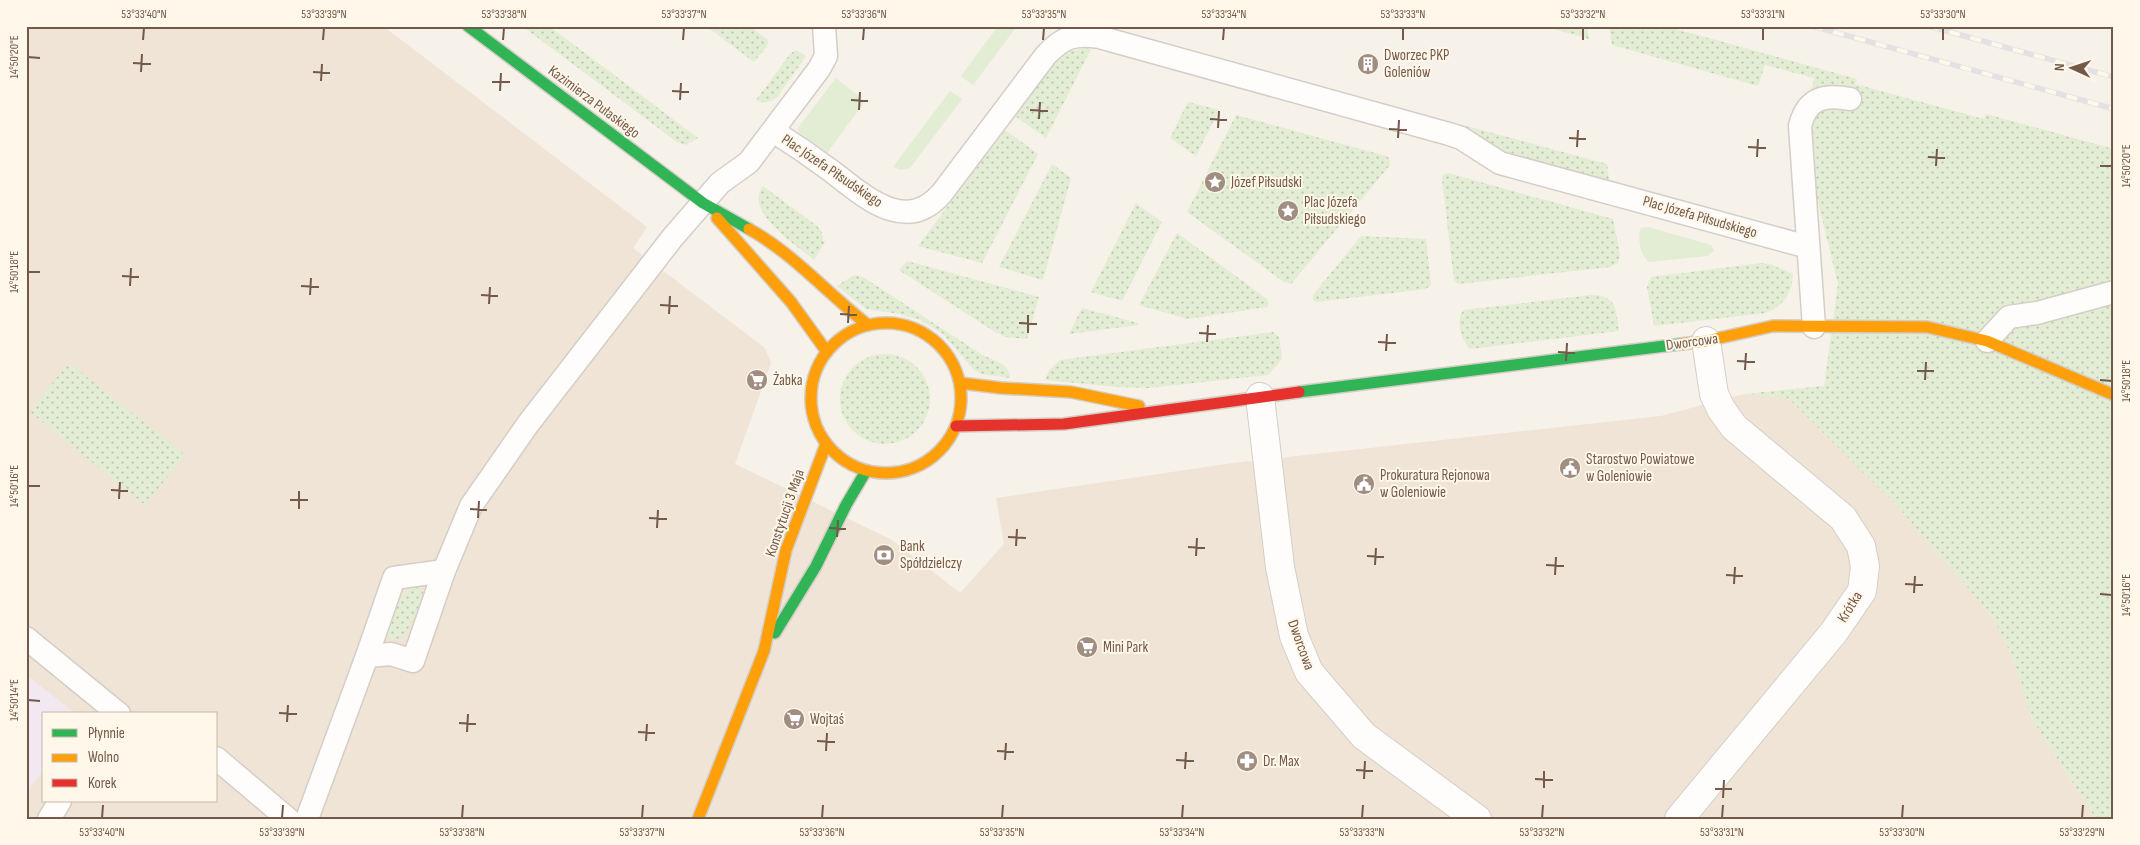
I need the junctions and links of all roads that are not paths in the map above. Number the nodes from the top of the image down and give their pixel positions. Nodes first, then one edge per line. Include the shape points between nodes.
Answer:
1 (468, 26) edge
2 (824, 26) edge
3 (1850, 99) dead end
4 (773, 131) junction
5 (703, 202) junction
6 (1808, 247) junction
7 (2114, 292) edge
8 (868, 325) junction
9 (1814, 327) junction
10 (1706, 341) junction
11 (1987, 341) junction
12 (827, 352) junction
13 (960, 383) junction
14 (2114, 395) edge
15 (1260, 397) junction
16 (1157, 410) junction
17 (956, 426) junction
18 (826, 444) junction
19 (866, 471) junction
20 (444, 571) junction
21 (26, 638) edge
22 (764, 651) junction
23 (367, 656) junction
24 (117, 712) edge
25 (218, 760) edge
26 (59, 802) edge
27 (49, 819) edge
28 (288, 819) edge
29 (307, 819) edge
30 (698, 819) edge
31 (1477, 819) edge
32 (1679, 819) edge

1 - 5 street, Kazimierza Pułaskiego
2 - 4 lane via 826,56
3 - 6 lane via 1834,96 1819,100 1803,114 1800,126
4 - 5 lane via 749,162 720,183
4 - 6 lane, Plac Józefa Piłsudskiego via 873,202 903,212 924,208 935,202 1046,55 1069,37 1082,34 1449,134 1500,162
5 - 8 street, Kazimierza Pułaskiego via 771,241 842,306
5 - 12 street, Kazimierza Pułaskiego via 791,302
5 - 20 lane via 528,424 471,506
6 - 9 lane
7 - 11 lane via 2009,317
8 - 12 street via 838,340
8 - 13 street via 898,324 926,334 948,355
9 - 10 street, Dworcowa via 1773,326
9 - 11 street, Dworcowa via 1926,327
10 - 15 street, Dworcowa
10 - 32 street, Krótka via 1714,394 1721,409 1734,427 1843,518 1861,546 1865,566 1862,591 1834,632
11 - 14 street, Dworcowa
12 - 18 street via 818,366 810,398 812,415
13 - 16 street, Dworcowa via 1071,392
13 - 17 street via 962,397
15 - 16 street, Dworcowa
15 - 31 street, Dworcowa via 1280,567 1294,636 1309,672 1364,736
16 - 17 street, Dworcowa via 1064,424
17 - 19 street via 947,443 920,466 885,474
18 - 19 street via 851,466
18 - 22 street, Konstytucji 3 Maja via 786,550
19 - 22 street, Konstytucji 3 Maja via 816,566
20 - 23 lane via 394,578
20 - 23 lane via 412,661 391,654
21 - 24 lane
22 - 30 street, Konstytucji 3 Maja
23 - 29 lane
25 - 28 lane
26 - 27 lane

